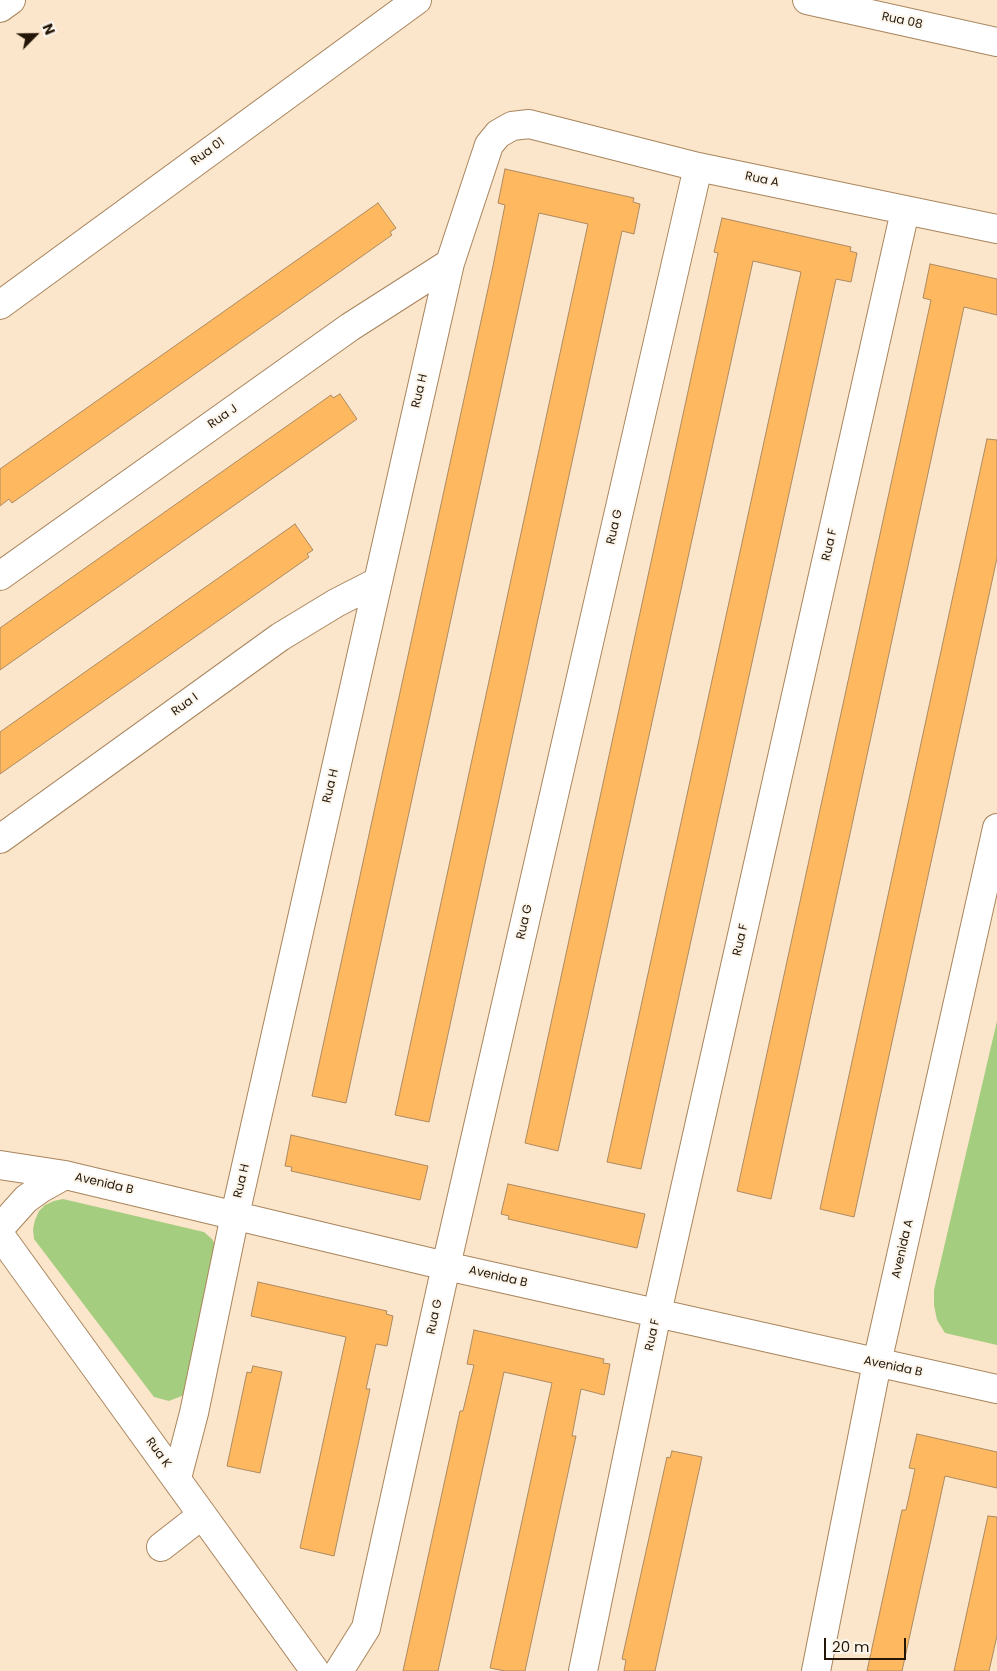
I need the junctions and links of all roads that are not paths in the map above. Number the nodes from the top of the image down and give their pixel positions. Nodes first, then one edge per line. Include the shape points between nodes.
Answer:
1 (11, 0) edge
2 (417, 0) edge
3 (807, 0) edge
4 (0, 8) edge
5 (997, 42) edge
6 (530, 124) joint
7 (698, 167) junction
8 (905, 210) junction
9 (997, 229) edge
10 (450, 263) junction
11 (0, 305) edge
12 (0, 576) edge
13 (377, 582) junction
14 (997, 828) edge
15 (0, 839) edge
16 (0, 1165) edge
17 (64, 1175) junction
18 (235, 1216) junction
19 (0, 1228) edge
20 (0, 1235) edge
21 (446, 1266) junction
22 (657, 1313) junction
23 (877, 1363) junction
24 (997, 1389) edge
25 (177, 1478) junction
26 (202, 1515) junction
27 (161, 1547) dead end
28 (316, 1671) edge
29 (339, 1671) edge
30 (583, 1671) edge
31 (816, 1671) edge

1 - 4 street
2 - 11 street, Rua 01
3 - 5 street, Rua 08
6 - 7 street, Rua A
6 - 10 street, Rua H via 512,126 498,134 489,145
7 - 8 street, Rua A
7 - 21 street, Rua G
8 - 9 street, Rua A
8 - 22 street, Rua F
10 - 12 street, Rua J via 350,327
10 - 13 street, Rua H
13 - 15 street, Rua I via 280,637
13 - 18 street, Rua H
14 - 23 street, Avenida A
16 - 17 street, Avenida B
17 - 18 street, Avenida B
17 - 19 street via 26,1199
18 - 21 street, Avenida B
18 - 25 street, Rua H via 194,1413
20 - 25 street, Rua K
21 - 22 street, Avenida B
21 - 29 street, Rua G via 366,1628
22 - 23 street, Avenida B
22 - 30 street, Rua F
23 - 24 street, Avenida B
23 - 31 street, Avenida A
25 - 26 street, Rua K
26 - 27 street
26 - 28 street, Rua K

